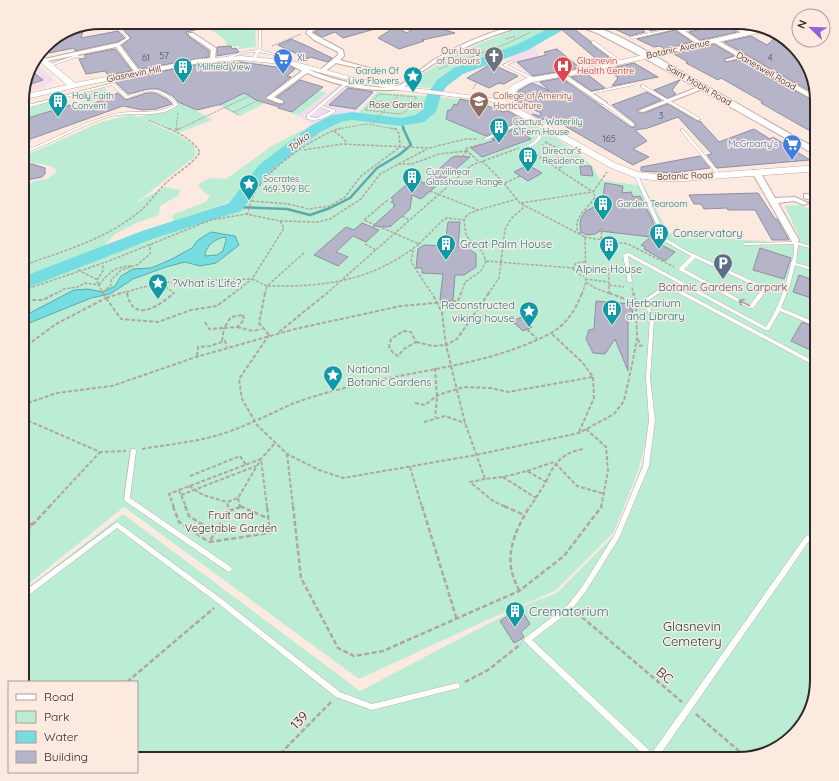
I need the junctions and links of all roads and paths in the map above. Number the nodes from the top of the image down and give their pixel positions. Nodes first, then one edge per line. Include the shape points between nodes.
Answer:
1 (118, 29) edge
2 (260, 29) edge
3 (311, 29) edge
4 (513, 29) edge
5 (530, 29) edge
6 (594, 29) edge
7 (644, 29) edge
8 (686, 29) edge
9 (739, 29) edge
10 (680, 30) junction
11 (756, 31) edge
12 (309, 33) junction
13 (650, 33) junction
14 (191, 34) dead end
15 (747, 34) junction
16 (632, 38) dead end
17 (715, 41) junction
18 (593, 42) dead end
19 (701, 44) junction
20 (117, 45) junction
21 (260, 50) junction
22 (647, 56) junction
23 (741, 56) junction
24 (83, 57) dead end
25 (44, 58) edge
26 (227, 58) junction
27 (42, 59) edge
28 (213, 59) junction
29 (254, 59) junction
30 (727, 60) dead end
31 (336, 61) junction
32 (512, 62) dead end
33 (620, 62) junction
34 (290, 63) junction
35 (50, 65) junction
36 (438, 70) dead end
37 (306, 71) junction
38 (322, 71) junction
39 (378, 72) dead end
40 (138, 73) junction
41 (561, 74) junction
42 (533, 80) junction
43 (347, 83) junction
44 (476, 83) dead end
45 (633, 84) dead end
46 (74, 86) junction
47 (642, 86) dead end
48 (703, 87) junction
49 (399, 91) junction
50 (472, 92) dead end
51 (590, 93) junction
52 (71, 95) junction
53 (810, 96) edge
54 (29, 97) edge
55 (247, 97) dead end
56 (257, 101) dead end
57 (374, 101) junction
58 (528, 101) dead end
59 (668, 101) junction
60 (282, 102) dead end
61 (499, 102) junction
62 (604, 103) joint
63 (391, 104) junction
64 (516, 104) dead end
65 (82, 105) dead end
66 (29, 106) edge
67 (320, 106) junction
68 (412, 106) junction
69 (173, 107) junction
70 (226, 108) junction
71 (641, 111) dead end
72 (234, 112) junction
73 (382, 112) junction
74 (134, 115) junction
75 (239, 115) dead end
76 (699, 119) dead end
77 (372, 124) junction
78 (632, 125) dead end
79 (682, 130) dead end
80 (176, 131) junction
81 (334, 131) junction
82 (485, 139) joint
83 (347, 144) junction
84 (476, 146) dead end
85 (400, 147) junction
86 (428, 148) junction
87 (525, 148) junction
88 (810, 149) edge
89 (29, 150) edge
90 (302, 151) junction
91 (467, 151) junction
92 (462, 157) dead end
93 (558, 157) dead end
94 (478, 161) junction
95 (482, 161) junction
96 (398, 164) junction
97 (558, 168) junction
98 (810, 169) edge
99 (608, 170) dead end
100 (717, 172) dead end
101 (756, 172) junction
102 (636, 175) junction
103 (520, 176) dead end
104 (504, 183) junction
105 (430, 191) dead end
106 (593, 192) junction
107 (437, 194) junction
108 (595, 198) junction
109 (389, 199) dead end
110 (517, 199) junction
111 (810, 199) edge
112 (773, 201) junction
113 (252, 202) junction
114 (520, 203) junction
115 (525, 206) junction
116 (478, 210) junction
117 (604, 211) dead end
118 (247, 215) junction
119 (402, 216) dead end
120 (460, 219) junction
121 (409, 220) junction
122 (464, 220) junction
123 (280, 221) junction
124 (457, 221) dead end
125 (602, 228) dead end
126 (394, 233) junction
127 (584, 237) junction
128 (601, 239) junction
129 (796, 242) junction
130 (150, 244) junction
131 (365, 244) dead end
132 (419, 244) junction
133 (744, 244) dead end
134 (810, 247) edge
135 (413, 249) junction
136 (376, 250) junction
137 (305, 252) dead end
138 (694, 256) junction
139 (486, 261) junction
140 (501, 262) junction
141 (585, 262) junction
142 (29, 263) edge
143 (103, 263) junction
144 (793, 263) junction
145 (134, 266) junction
146 (572, 268) junction
147 (610, 268) dead end
148 (681, 269) junction
149 (810, 269) edge
150 (78, 270) junction
151 (585, 276) junction
152 (252, 279) junction
153 (97, 280) junction
154 (585, 280) junction
155 (630, 281) dead end
156 (339, 282) junction
157 (162, 284) junction
158 (609, 284) junction
159 (99, 285) junction
160 (267, 286) junction
161 (29, 289) edge
162 (127, 291) junction
163 (103, 292) junction
164 (609, 293) junction
165 (107, 297) junction
166 (29, 300) edge
167 (636, 303) junction
168 (439, 304) junction
169 (779, 309) junction
170 (810, 321) edge
171 (206, 322) dead end
172 (237, 327) junction
173 (225, 328) junction
174 (262, 329) junction
175 (527, 329) dead end
176 (277, 333) junction
177 (551, 333) junction
178 (269, 335) junction
179 (537, 339) junction
180 (222, 342) junction
181 (416, 342) junction
182 (29, 343) edge
183 (446, 345) junction
184 (227, 347) junction
185 (197, 356) junction
186 (810, 361) edge
187 (450, 366) junction
188 (435, 368) junction
189 (593, 377) junction
190 (458, 389) junction
191 (438, 395) junction
192 (29, 403) edge
193 (415, 403) dead end
194 (435, 417) junction
195 (29, 421) edge
196 (256, 422) junction
197 (424, 422) dead end
198 (466, 424) junction
199 (586, 429) junction
200 (578, 433) junction
201 (274, 443) junction
202 (582, 449) dead end
203 (133, 451) junction
204 (100, 452) junction
205 (287, 454) junction
206 (476, 454) junction
207 (261, 459) junction
208 (554, 462) junction
209 (246, 465) junction
210 (256, 466) junction
211 (410, 467) junction
212 (527, 471) junction
213 (190, 476) dead end
214 (503, 477) junction
215 (485, 479) junction
216 (546, 482) junction
217 (189, 486) junction
218 (180, 490) junction
219 (195, 490) junction
220 (605, 494) junction
221 (181, 495) junction
222 (238, 498) junction
223 (536, 498) junction
224 (227, 502) junction
225 (240, 507) junction
226 (229, 511) junction
227 (525, 515) junction
228 (267, 518) junction
229 (37, 522) junction
230 (29, 525) edge
231 (29, 529) edge
232 (215, 533) junction
233 (810, 537) edge
234 (209, 542) junction
235 (229, 569) dead end
236 (519, 591) junction
237 (29, 592) edge
238 (221, 602) junction
239 (570, 607) junction
240 (457, 620) junction
241 (527, 640) junction
242 (127, 681) edge
243 (457, 686) joint
244 (338, 695) junction
245 (689, 708) junction
246 (282, 752) edge
247 (646, 752) edge
248 (658, 752) edge
249 (740, 752) edge

1 - 20 lane via 129,38
2 - 21 lane
3 - 12 street
4 - 49 street via 496,32 457,49 430,65
5 - 36 path via 530,32 521,37
6 - 22 main road, Saint Mobhi Road
7 - 13 lane
8 - 10 lane
9 - 15 street
10 - 13 lane
10 - 19 street
11 - 15 street, Botanic Avenue
12 - 21 path via 297,34
12 - 31 street via 341,51 341,56
13 - 16 lane
14 - 28 street via 214,49
15 - 17 street, Botanic Avenue
17 - 19 street, Botanic Avenue
17 - 23 street, Daneswell Road
18 - 33 lane
19 - 22 street, Botanic Avenue
20 - 25 street
20 - 40 street
21 - 26 lane
21 - 29 lane
21 - 34 lane via 279,56
22 - 33 street, Botanic Avenue
22 - 48 main road, Saint Mobhi Road
23 - 30 lane
23 - 53 street, Daneswell Road
24 - 35 lane via 76,56
26 - 28 street, Glasnevin Hill
26 - 29 street, Glasnevin Hill
27 - 35 street
28 - 40 street, Glasnevin Hill
29 - 34 street, Glasnevin Hill
31 - 38 street
31 - 39 street
32 - 42 lane via 505,65
33 - 41 street, Botanic Avenue
34 - 37 street, Glasnevin Hill
34 - 38 street, Glasnevin Hill
35 - 46 street
37 - 43 street, Glasnevin Hill
37 - 60 street via 269,98
38 - 49 street, Glasnevin Hill
40 - 46 street, Glasnevin Hill
41 - 42 street, Botanic Avenue
41 - 51 street
42 - 61 street, Botanic Avenue via 517,86
43 - 49 street, Glasnevin Hill
43 - 67 lane
44 - 50 path
45 - 51 lane
46 - 54 street, Glasnevin Hill
47 - 59 lane
48 - 59 street
48 - 88 main road, Saint Mobhi Road
49 - 57 path via 379,94
49 - 61 street, Glasnevin Hill via 428,91
49 - 63 path
49 - 68 path via 417,97
51 - 62 street
52 - 65 lane
52 - 66 lane
52 - 69 lane via 113,84 127,97 155,88 176,102
55 - 70 path
56 - 72 path
57 - 63 path
57 - 73 path via 365,110
58 - 64 path
59 - 71 street
59 - 76 lane
61 - 102 street, Botanic Road via 612,166
62 - 78 lane
63 - 68 path
63 - 73 path
67 - 67 lane via 308,116 308,118 313,120 334,111
68 - 73 path via 400,114
69 - 74 lane via 161,112
69 - 80 path via 179,114
70 - 72 path
70 - 80 path
72 - 75 path
73 - 77 path
74 - 80 path
74 - 89 lane via 114,115
77 - 81 path via 347,126
77 - 85 path via 396,129
79 - 100 lane
80 - 142 path via 190,139 200,152 198,157 161,187 153,200 116,229
81 - 83 path
81 - 90 path
82 - 86 path via 466,139
82 - 87 lane via 518,124 540,137
83 - 85 path
83 - 90 path
84 - 91 path via 465,149
85 - 86 path
85 - 113 path via 361,176 345,197 330,206 309,210 272,202
86 - 96 path
87 - 95 path
87 - 97 path
90 - 113 path via 270,174 254,195
91 - 92 path
91 - 94 path
91 - 96 path via 439,154 405,165
93 - 97 path via 540,144 542,141 552,143 562,154 565,160 563,166
94 - 95 path
94 - 107 path
95 - 104 path
96 - 123 path via 380,174 361,199 330,219 318,222
97 - 106 path
98 - 101 street, Botanic Road
99 - 106 path
101 - 102 street, Botanic Road via 677,178
101 - 112 street
102 - 138 lane via 665,240
103 - 104 path
104 - 110 path
105 - 107 path
106 - 108 path
106 - 114 path
107 - 116 path
107 - 121 path
108 - 117 path via 604,202
108 - 127 path via 594,202 585,207 578,220 578,231
109 - 126 path via 364,220
110 - 114 path
110 - 116 path
111 - 112 street
112 - 129 street
113 - 118 path
114 - 115 path
115 - 127 path
115 - 140 path via 512,216 507,224
116 - 122 path via 468,214
118 - 123 path
118 - 130 path via 220,218
119 - 121 path
120 - 122 path
120 - 124 path
120 - 132 path via 443,220
121 - 126 path
122 - 139 path via 466,236 482,251
123 - 152 path via 284,228
125 - 128 path
126 - 132 path
126 - 136 path
127 - 128 path
127 - 141 path
128 - 148 path via 628,244
129 - 133 lane
129 - 134 lane
129 - 144 lane
130 - 143 path
130 - 145 path via 150,254
131 - 136 path
132 - 135 path
135 - 156 path via 406,256 381,270
135 - 168 path via 412,262 415,270
136 - 156 path
137 - 160 path
138 - 148 lane
138 -> 148 lane via 765,289 751,307
139 - 140 path
139 - 168 path via 481,270 465,282 458,301
140 - 146 path
140 - 183 path via 499,278 492,290 457,339
141 - 146 path via 576,263
141 - 151 path
143 - 150 path
143 - 153 path via 103,271
144 - 149 lane
144 - 169 lane
145 - 159 path via 111,269
145 - 163 path via 121,270
146 - 151 path via 576,273
147 - 158 path
150 - 153 path
150 - 161 path
151 - 154 path
152 - 157 path
152 - 160 path
152 - 165 path via 217,306 191,310 158,322 121,319
153 - 159 path
154 - 158 path
154 - 164 path
154 - 177 path via 574,311
155 - 169 lane via 625,255 628,254 767,329
156 - 160 path via 304,286
156 - 176 path
157 - 162 path
157 - 162 path via 174,293 148,311 134,309 128,302
158 - 164 path
158 - 167 path via 631,287
159 - 163 path
159 - 166 path via 86,283 64,289 43,300
160 - 174 path via 259,319
162 - 165 path
163 - 165 path
164 - 167 path
165 - 182 path via 67,317
167 - 199 path via 637,338 624,401 614,414
168 - 176 path via 401,306
168 - 183 path
169 - 170 lane
171 - 173 path via 209,329
172 - 173 path
172 - 173 path via 244,320 243,315 231,317
172 - 174 path via 253,331
173 - 180 path
174 - 178 path
175 - 179 path
176 - 178 path
177 - 179 path
177 - 189 path via 583,363
178 - 184 path
178 - 196 path via 239,379 242,399
179 - 187 path
180 - 184 path via 225,341
180 - 185 path via 198,347
181 - 181 path via 411,332 403,330 391,339 389,346 398,356 404,348
181 - 183 path via 433,346
183 - 187 path
184 - 185 path
185 - 192 path via 112,386 57,393
186 - 239 lane via 672,288 664,288 646,300 652,319 648,378 652,420 646,466 618,536
187 - 188 path
187 - 190 path
188 - 191 path
188 - 196 path via 315,396
189 - 190 path via 508,392 486,387
189 - 200 path via 596,386 594,400
190 - 191 path
190 - 198 path
191 - 193 path via 424,405
191 - 194 path
194 - 197 path
194 - 198 path via 454,417
195 - 204 path
196 - 201 path
196 - 203 path via 204,438
198 - 206 path
199 - 200 path
199 - 220 path via 606,447 608,471
200 - 206 path
201 - 205 path
201 - 207 path
202 - 208 path via 568,451
203 - 204 path
203 - 235 lane via 127,499
204 - 229 path
205 - 211 path via 319,470 343,478
205 - 240 path via 301,578 338,648 354,656 382,651
206 - 211 path
206 - 215 path
207 - 209 path
207 - 210 path
207 - 228 path
208 - 212 path
208 - 216 path
208 - 220 path via 577,486
209 - 213 path via 240,456
209 - 217 path
210 - 219 path
210 - 222 path
211 - 240 path
212 - 214 path
212 - 216 path
214 - 215 path
214 - 223 path
215 - 227 path via 470,482 493,501
216 - 223 path
217 - 218 path
217 - 219 path
218 - 221 path
218 - 234 path via 169,494 179,522
219 - 221 path
219 - 224 path
220 - 236 path via 603,504 592,522 564,556
221 - 232 path via 189,516
222 - 224 path
222 - 225 path
223 - 227 path
224 - 226 path
225 - 226 path
225 - 228 path
226 - 232 path
227 - 236 path via 511,544 511,568
228 - 234 path via 270,533
229 - 230 path
229 - 231 path
232 - 234 path
233 - 245 lane
236 - 240 path
237 - 238 lane via 117,524
238 - 242 path
238 - 244 lane
239 - 241 lane
239 - 245 path, BC
241 - 243 path via 488,670
241 - 247 lane
243 - 244 lane via 372,707
244 - 246 path, 139
245 - 248 lane
245 - 249 path, BC

